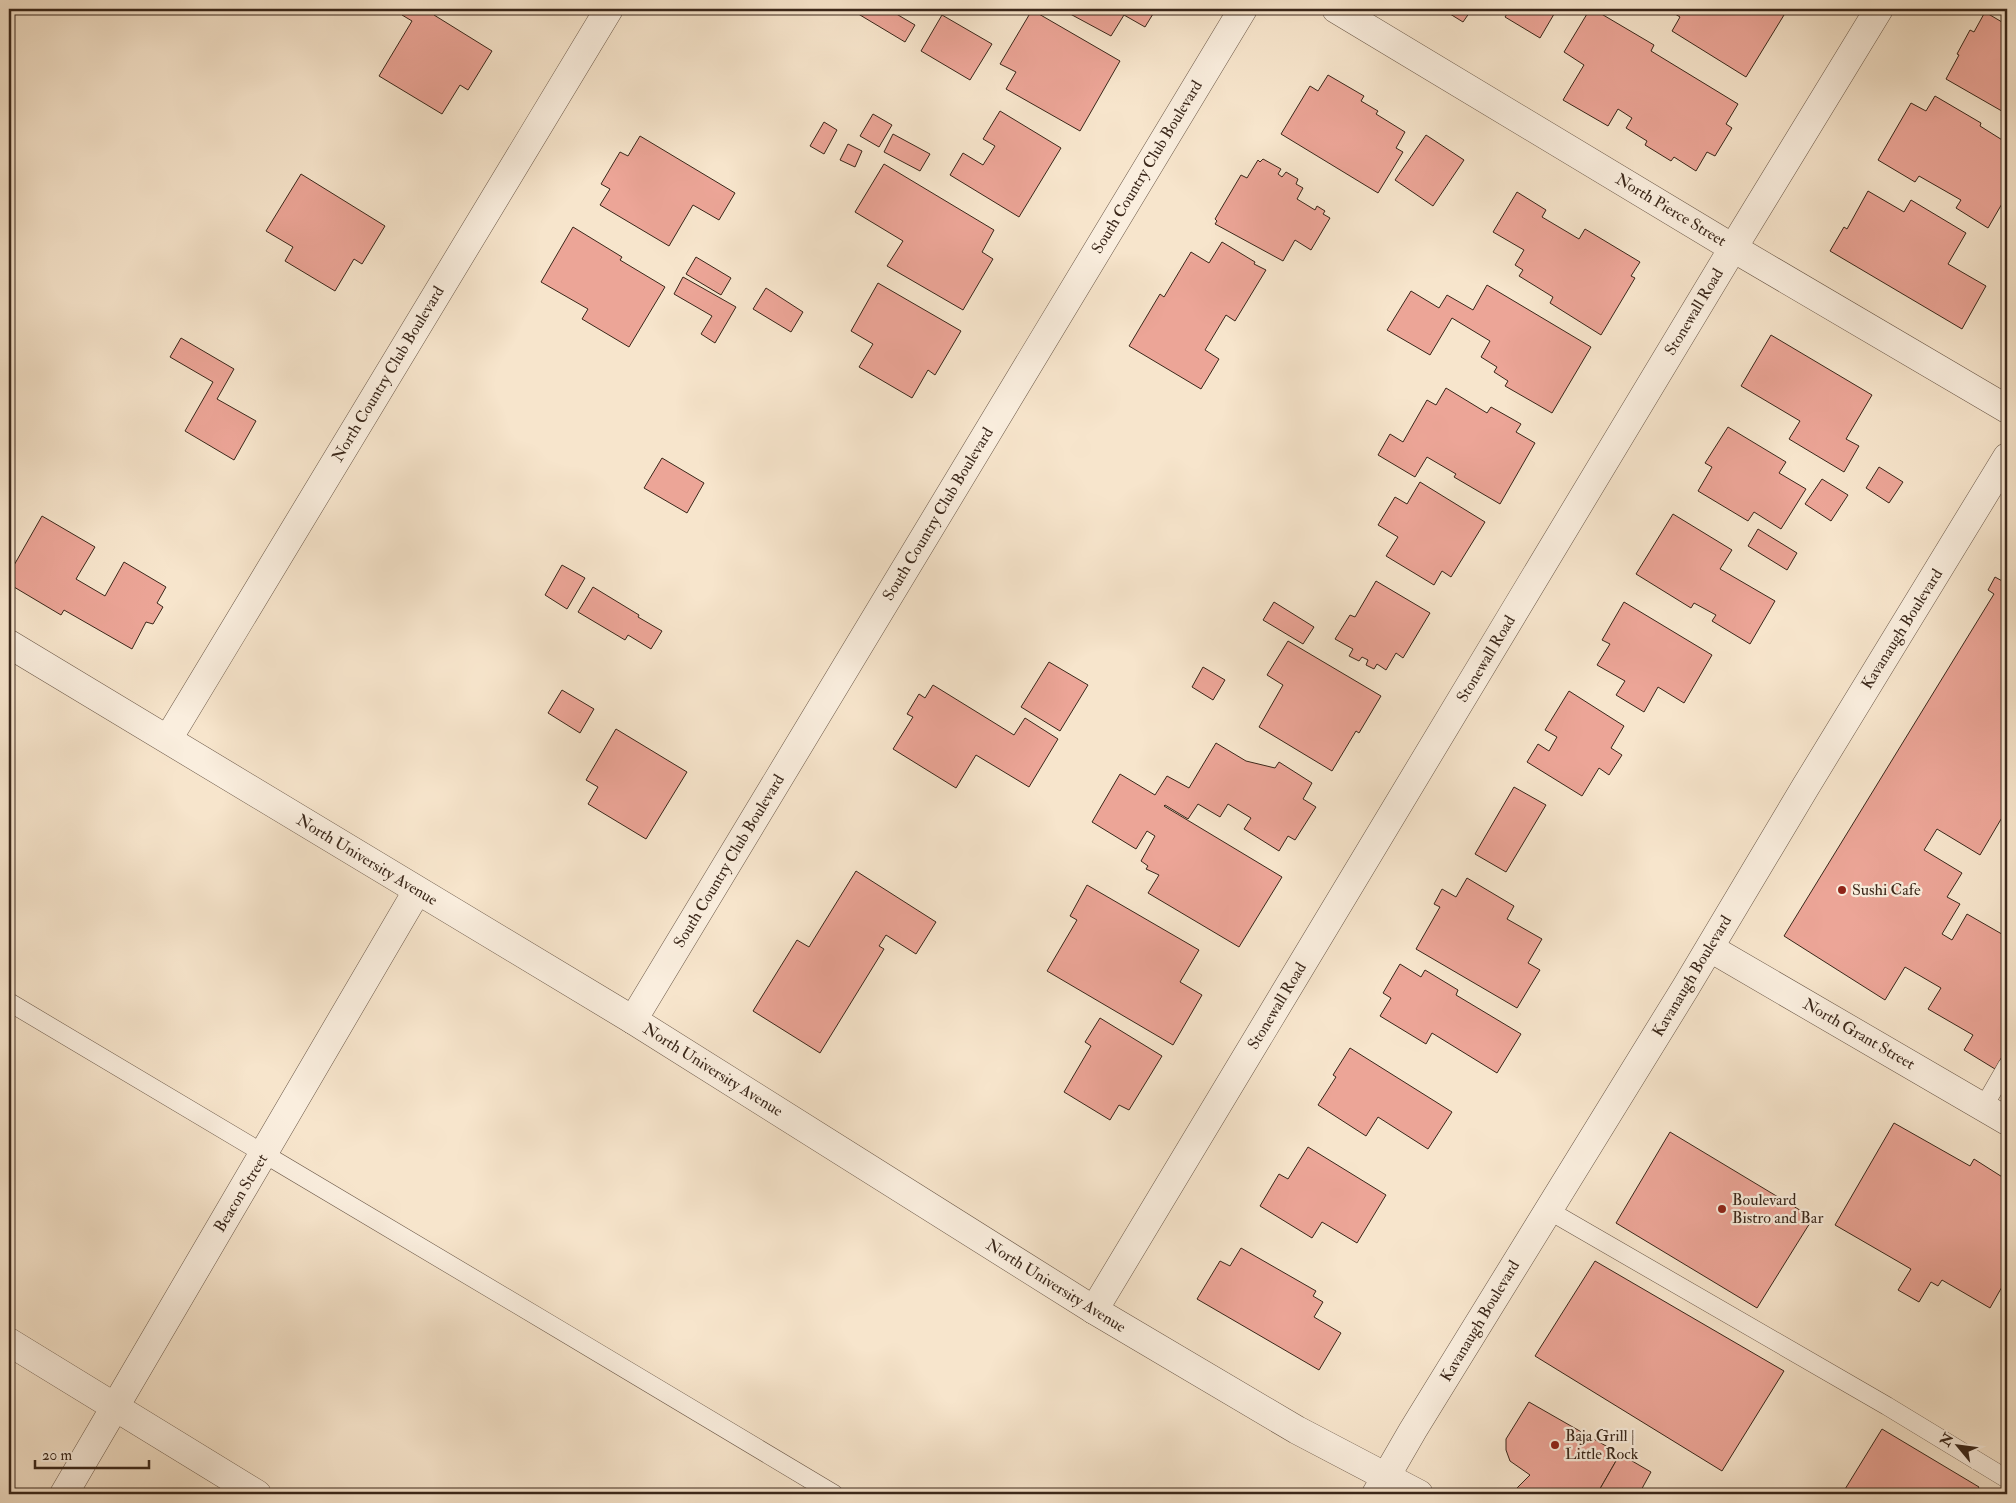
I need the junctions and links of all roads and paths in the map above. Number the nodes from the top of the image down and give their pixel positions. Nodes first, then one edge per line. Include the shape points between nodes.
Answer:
1 (609, 9) edge
2 (1243, 9) edge
3 (1336, 9) edge
4 (1879, 9) edge
5 (1733, 248) junction
6 (2007, 409) edge
7 (2007, 457) edge
8 (9, 644) edge
9 (168, 739) junction
10 (417, 891) junction
11 (1710, 948) junction
12 (9, 1002) edge
13 (633, 1020) junction
14 (2007, 1066) edge
15 (1984, 1106) junction
16 (2007, 1120) edge
17 (265, 1153) junction
18 (1548, 1210) junction
19 (1094, 1310) junction
20 (9, 1342) edge
21 (115, 1407) junction
22 (2007, 1479) edge
23 (1381, 1485) edge
24 (64, 1494) edge
25 (257, 1494) edge
26 (834, 1494) edge
27 (1419, 1494) edge

1 - 9 street, North Country Club Boulevard
2 - 13 street, South Country Club Boulevard
3 - 5 street, North Pierce Street
4 - 5 street, Stonewall Road
5 - 6 street, North Pierce Street
5 - 19 street, Stonewall Road
7 - 11 street, Kavanaugh Boulevard
8 - 9 street, North University Avenue
9 - 10 street, North University Avenue
10 - 13 street, North University Avenue
10 - 17 street, Beacon Street
11 - 15 street, North Grant Street
11 - 18 street, Kavanaugh Boulevard
12 - 17 lane
13 - 19 street, North University Avenue
14 - 15 lane
15 - 16 street, North Grant Street
17 - 21 street, Beacon Street
17 - 26 lane
18 - 22 lane via 1879,1401
18 - 23 street, Kavanaugh Boulevard
19 - 23 street, North University Avenue via 1297,1430
20 - 21 street
21 - 24 street, Beacon Street
21 - 25 street
23 - 27 street, North University Avenue

